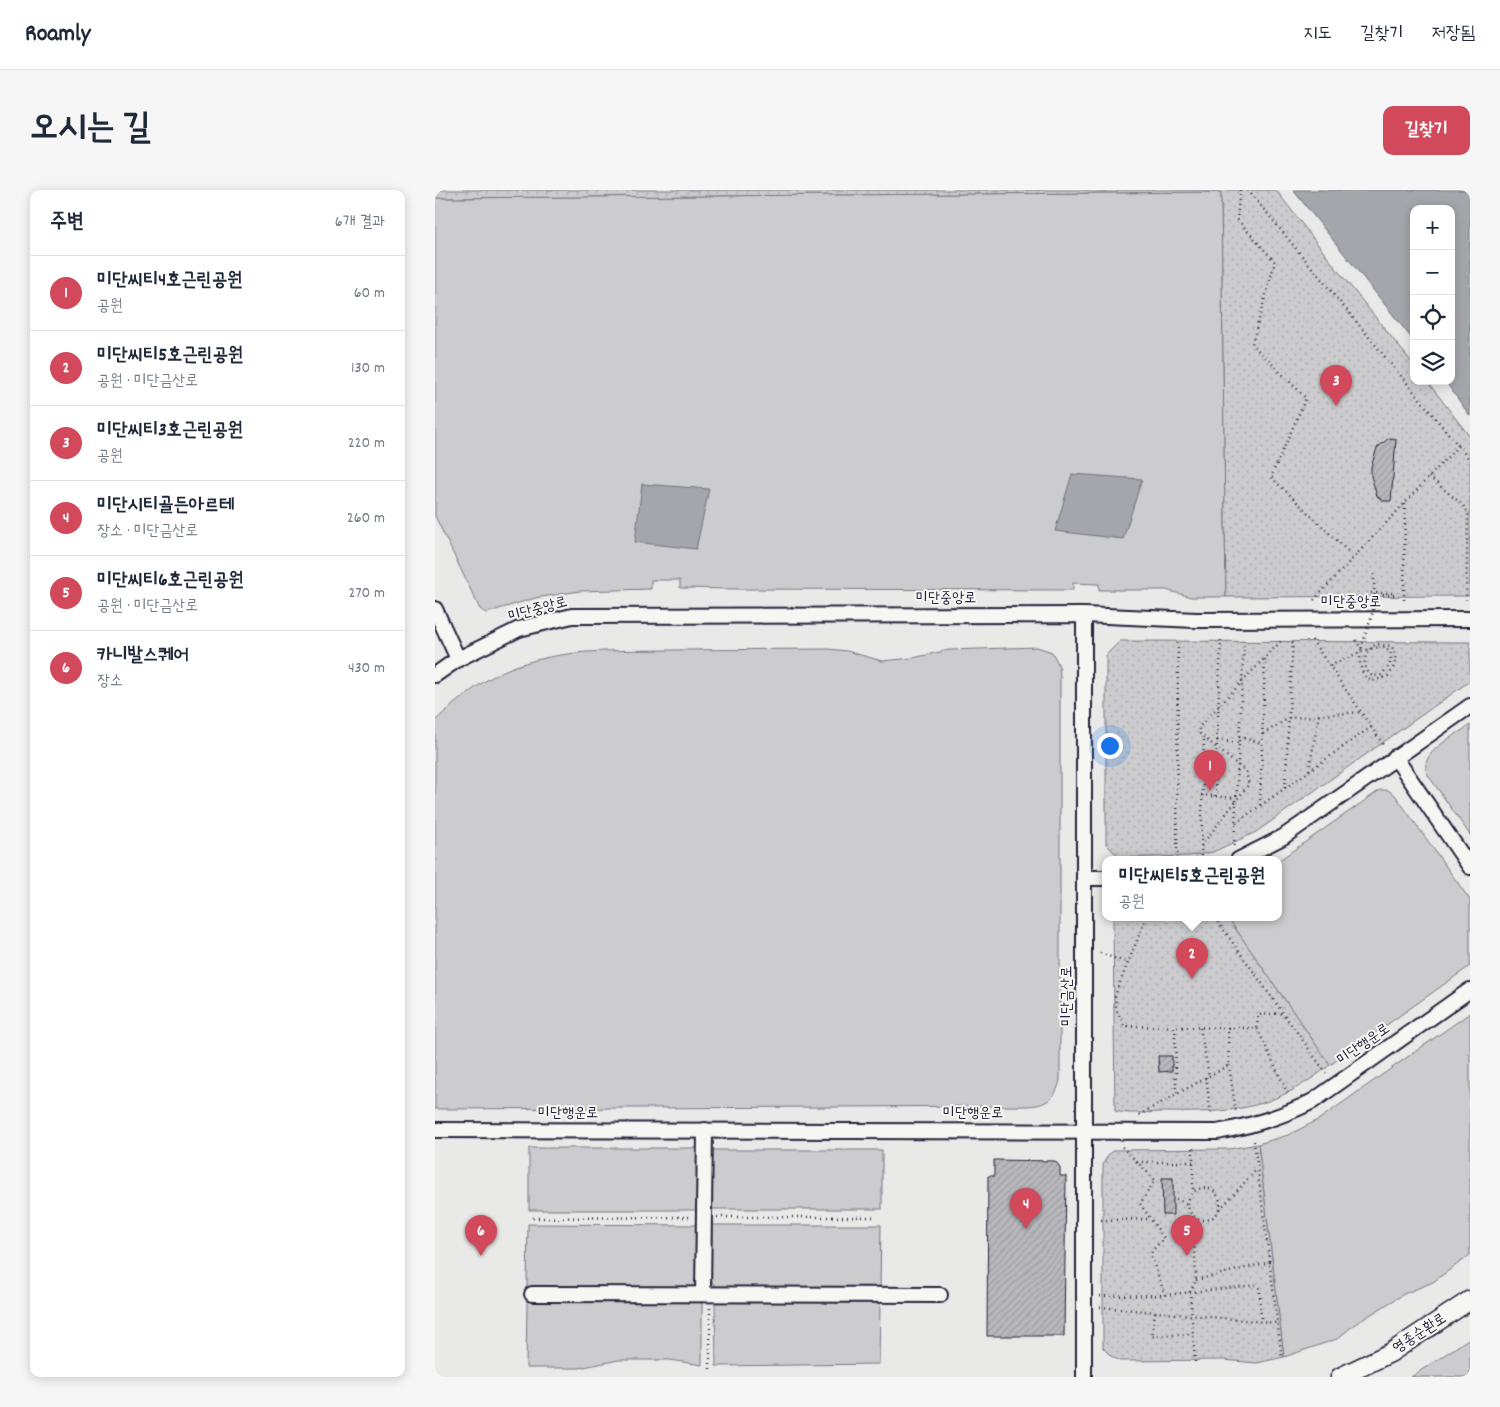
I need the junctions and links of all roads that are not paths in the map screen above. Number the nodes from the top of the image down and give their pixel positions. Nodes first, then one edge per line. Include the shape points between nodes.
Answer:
1 (435, 609) edge
2 (1084, 615) junction
3 (1470, 619) edge
4 (458, 659) junction
5 (435, 675) edge
6 (1470, 706) edge
7 (1395, 758) junction
8 (1246, 856) edge
9 (1470, 868) edge
10 (1084, 878) junction
11 (1102, 878) edge
12 (1470, 990) edge
13 (435, 1130) edge
14 (705, 1130) junction
15 (1084, 1131) junction
16 (532, 1294) dead end
17 (707, 1294) junction
18 (940, 1295) dead end
19 (1470, 1300) edge
20 (1084, 1377) edge
21 (1340, 1377) edge

1 - 4 street
2 - 3 street, 미단중앙로 via 1196,620
2 - 4 street, 미단중앙로 via 572,616 519,629
2 - 10 street, 미단금산로
4 - 5 street, 미단중앙로
6 - 7 street
7 - 8 street via 1283,837
7 - 9 street
10 - 11 street
10 - 15 street, 미단금산로
12 - 15 street, 미단행운로 via 1319,1096 1285,1115 1217,1132
13 - 14 street, 미단행운로
14 - 15 street, 미단행운로
14 - 17 street
15 - 20 street, 미단금산로
16 - 17 street
17 - 18 street
19 - 21 main road, 영종순환로 via 1390,1353

